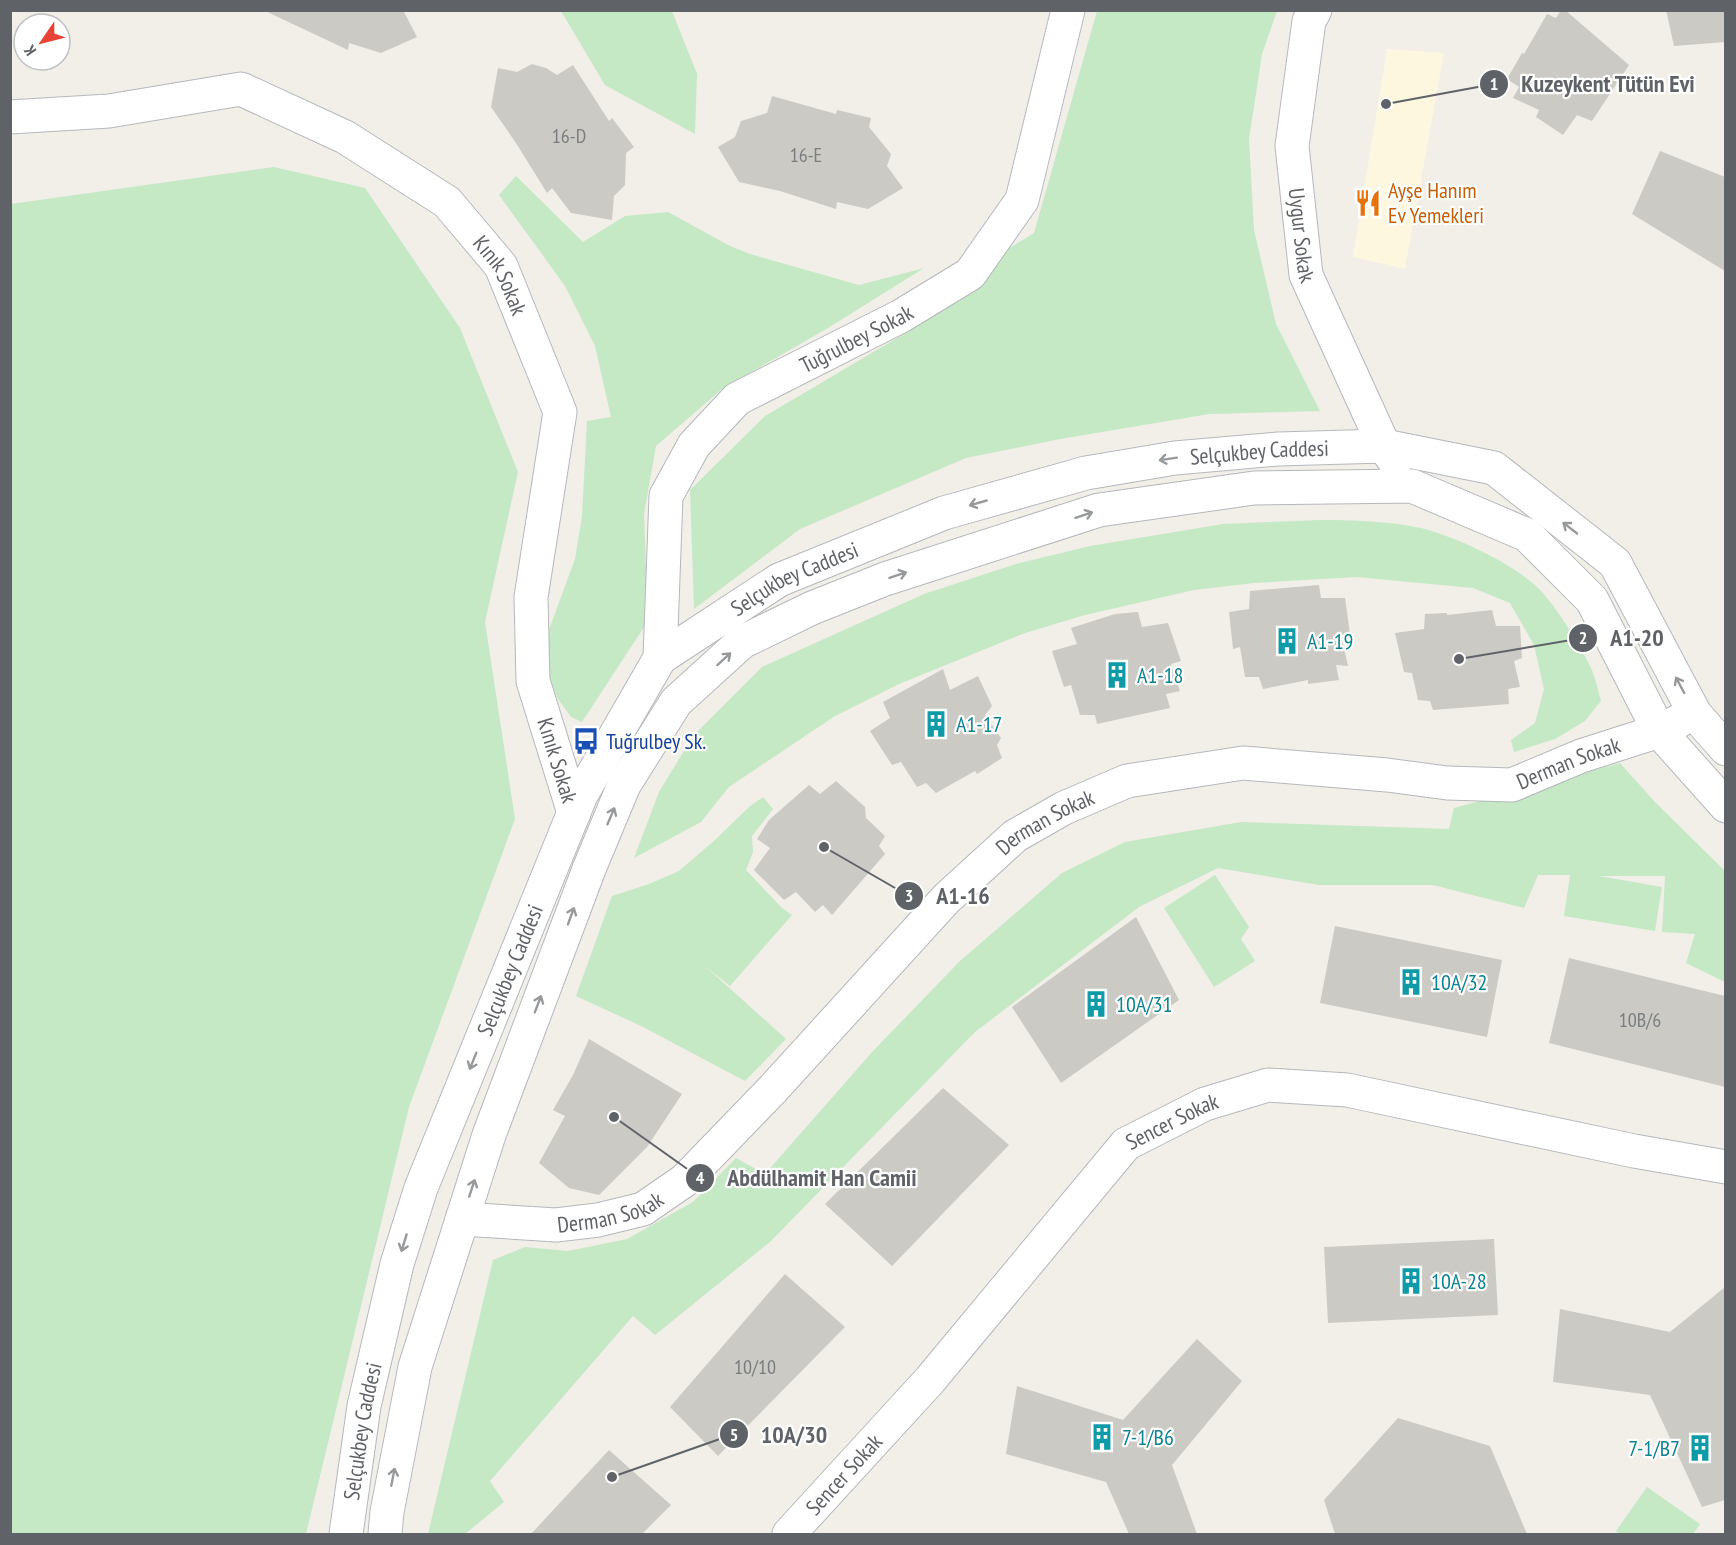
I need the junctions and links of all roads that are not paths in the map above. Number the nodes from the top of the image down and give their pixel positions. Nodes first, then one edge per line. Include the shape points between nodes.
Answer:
1 (1068, 10) edge
2 (1316, 10) edge
3 (10, 117) edge
4 (1384, 446) junction
5 (1412, 486) junction
6 (660, 658) junction
7 (1695, 714) junction
8 (1659, 731) junction
9 (1725, 749) edge
10 (1725, 806) edge
11 (574, 813) junction
12 (556, 858) junction
13 (589, 870) junction
14 (1725, 1167) edge
15 (462, 1219) junction
16 (345, 1534) edge
17 (384, 1534) edge
18 (789, 1534) edge

1 - 6 street, Tuğrulbey Sokak via 1022,200 970,274 901,316 737,399 694,445 666,496
2 - 4 street, Uygur Sokak via 1309,21 1292,146 1306,275
3 - 11 street, Kınık Sokak via 109,111 241,89 345,137 447,202 501,266 560,412 531,597 533,681
4 - 5 street, Uygur Sokak
4 -> 6 street, Selçukbey Caddesi via 1278,449 1175,458 1086,473 944,513 779,580
7 -> 4 street, Selçukbey Caddesi via 1615,563 1494,468
5 - 8 street, Selçukbey Caddesi via 1527,535 1592,600
13 -> 5 street, Selçukbey Caddesi via 624,785 676,702 742,642 812,608 885,579 1099,510 1254,488
6 - 11 street, Selçukbey Caddesi
7 - 8 street, Derman Sokak
7 - 9 street, Selçukbey Caddesi
8 - 10 street, Selçukbey Caddesi
8 - 15 street, Derman Sokak via 1581,756 1512,785 1447,783 1243,762 1127,781 1064,808 1015,836 946,900 685,1180 643,1209 556,1225
11 - 12 street, Selçukbey Caddesi
12 - 13 street
12 -> 16 street, Selçukbey Caddesi via 421,1188 400,1253 364,1406
15 -> 13 street, Selçukbey Caddesi via 489,1135
14 - 18 street, Sencer Sokak via 1347,1090 1268,1085 1204,1104 1126,1144 930,1380
17 -> 15 street, Selçukbey Caddesi via 414,1367

